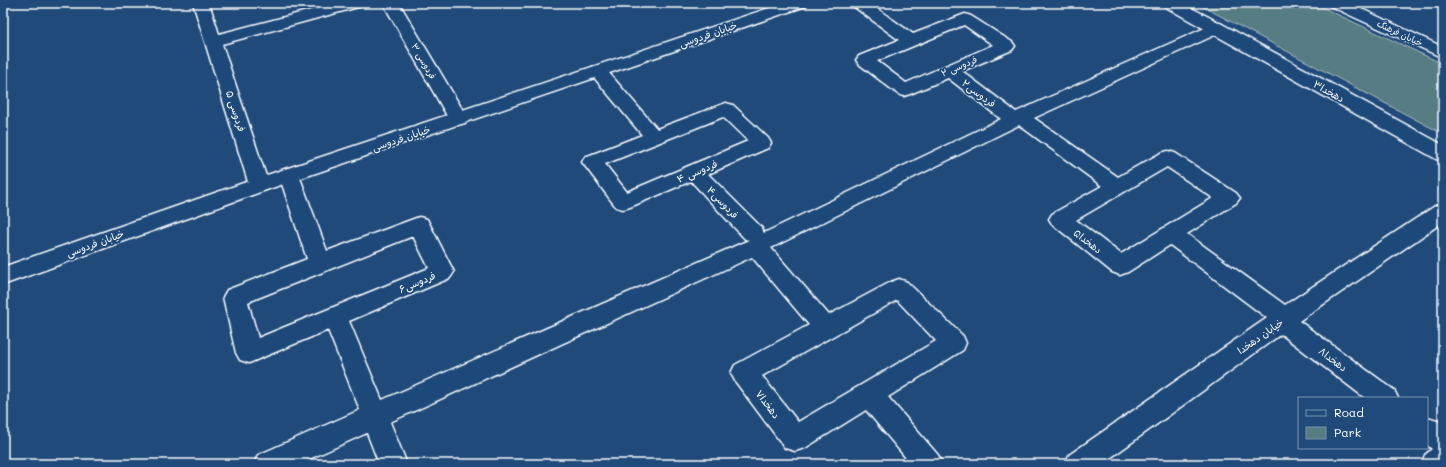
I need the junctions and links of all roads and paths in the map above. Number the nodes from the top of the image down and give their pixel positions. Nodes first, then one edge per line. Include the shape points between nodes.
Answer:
1 (201, 3) edge
2 (356, 3) edge
3 (391, 3) edge
4 (800, 3) edge
5 (859, 3) edge
6 (1170, 3) edge
7 (1336, 3) edge
8 (1216, 28) junction
9 (213, 39) junction
10 (911, 41) junction
11 (1443, 53) edge
12 (949, 70) junction
13 (598, 72) junction
14 (1015, 116) junction
15 (458, 119) junction
16 (654, 137) junction
17 (1443, 154) edge
18 (694, 172) junction
19 (289, 175) junction
20 (259, 185) junction
21 (1117, 187) junction
22 (1443, 210) edge
23 (1171, 234) junction
24 (754, 239) junction
25 (320, 263) junction
26 (3, 276) edge
27 (335, 317) junction
28 (1284, 320) junction
29 (826, 328) junction
30 (869, 394) junction
31 (1384, 397) edge
32 (372, 409) junction
33 (1428, 430) edge
34 (1443, 441) edge
35 (1443, 457) edge
36 (268, 464) edge
37 (393, 464) edge
38 (928, 464) edge
39 (1079, 464) edge
40 (1435, 464) edge

1 - 9 street, فردوسی ۵
2 - 9 street
3 - 15 street, فردوسی ۳
4 - 13 street, خیابان فردوسی
5 - 10 street
6 - 8 street, دهخدا۳
7 - 11 street, خیابان فرهنگ
8 - 14 street
8 - 17 street, دهخدا۳
9 - 20 street, فردوسی ۵
10 - 12 street, فردوسی ۲ via 865,60 904,90
10 - 12 street, فردوسی ۲ via 965,19 1006,46
12 - 14 street, فردوسی۲
13 - 15 street, خیابان فردوسی
13 - 16 street
14 - 21 street
14 - 24 street
15 - 19 street, خیابان فردوسی
16 - 18 street, فردوسی ۴ via 592,162 623,202
16 - 18 street, فردوسی ۴ via 726,108 761,143
18 - 24 street, فردوسی۴
19 - 20 street, خیابان فردوسی
19 - 25 street
20 - 26 street, خیابان فردوسی
21 - 23 street, دهخدا۵ via 1168,158 1229,198
21 - 23 street, دهخدا۵ via 1060,219 1120,266
22 - 28 street, خیابان دهخدا
23 - 28 street
24 - 29 street
24 - 32 street
25 - 27 street, فردوسی۶ via 235,297 249,353
25 - 27 street, فردوسی۶ via 418,225 442,272
27 - 32 street
28 - 31 street, دهخدا۸
28 - 39 street, خیابان دهخدا
29 - 30 street, دهخدا۷ via 898,288 954,343
29 - 30 street, دهخدا۷ via 744,373 795,439
30 - 38 street
32 - 36 street
32 - 37 street
33 - 34 street
35 - 40 street

